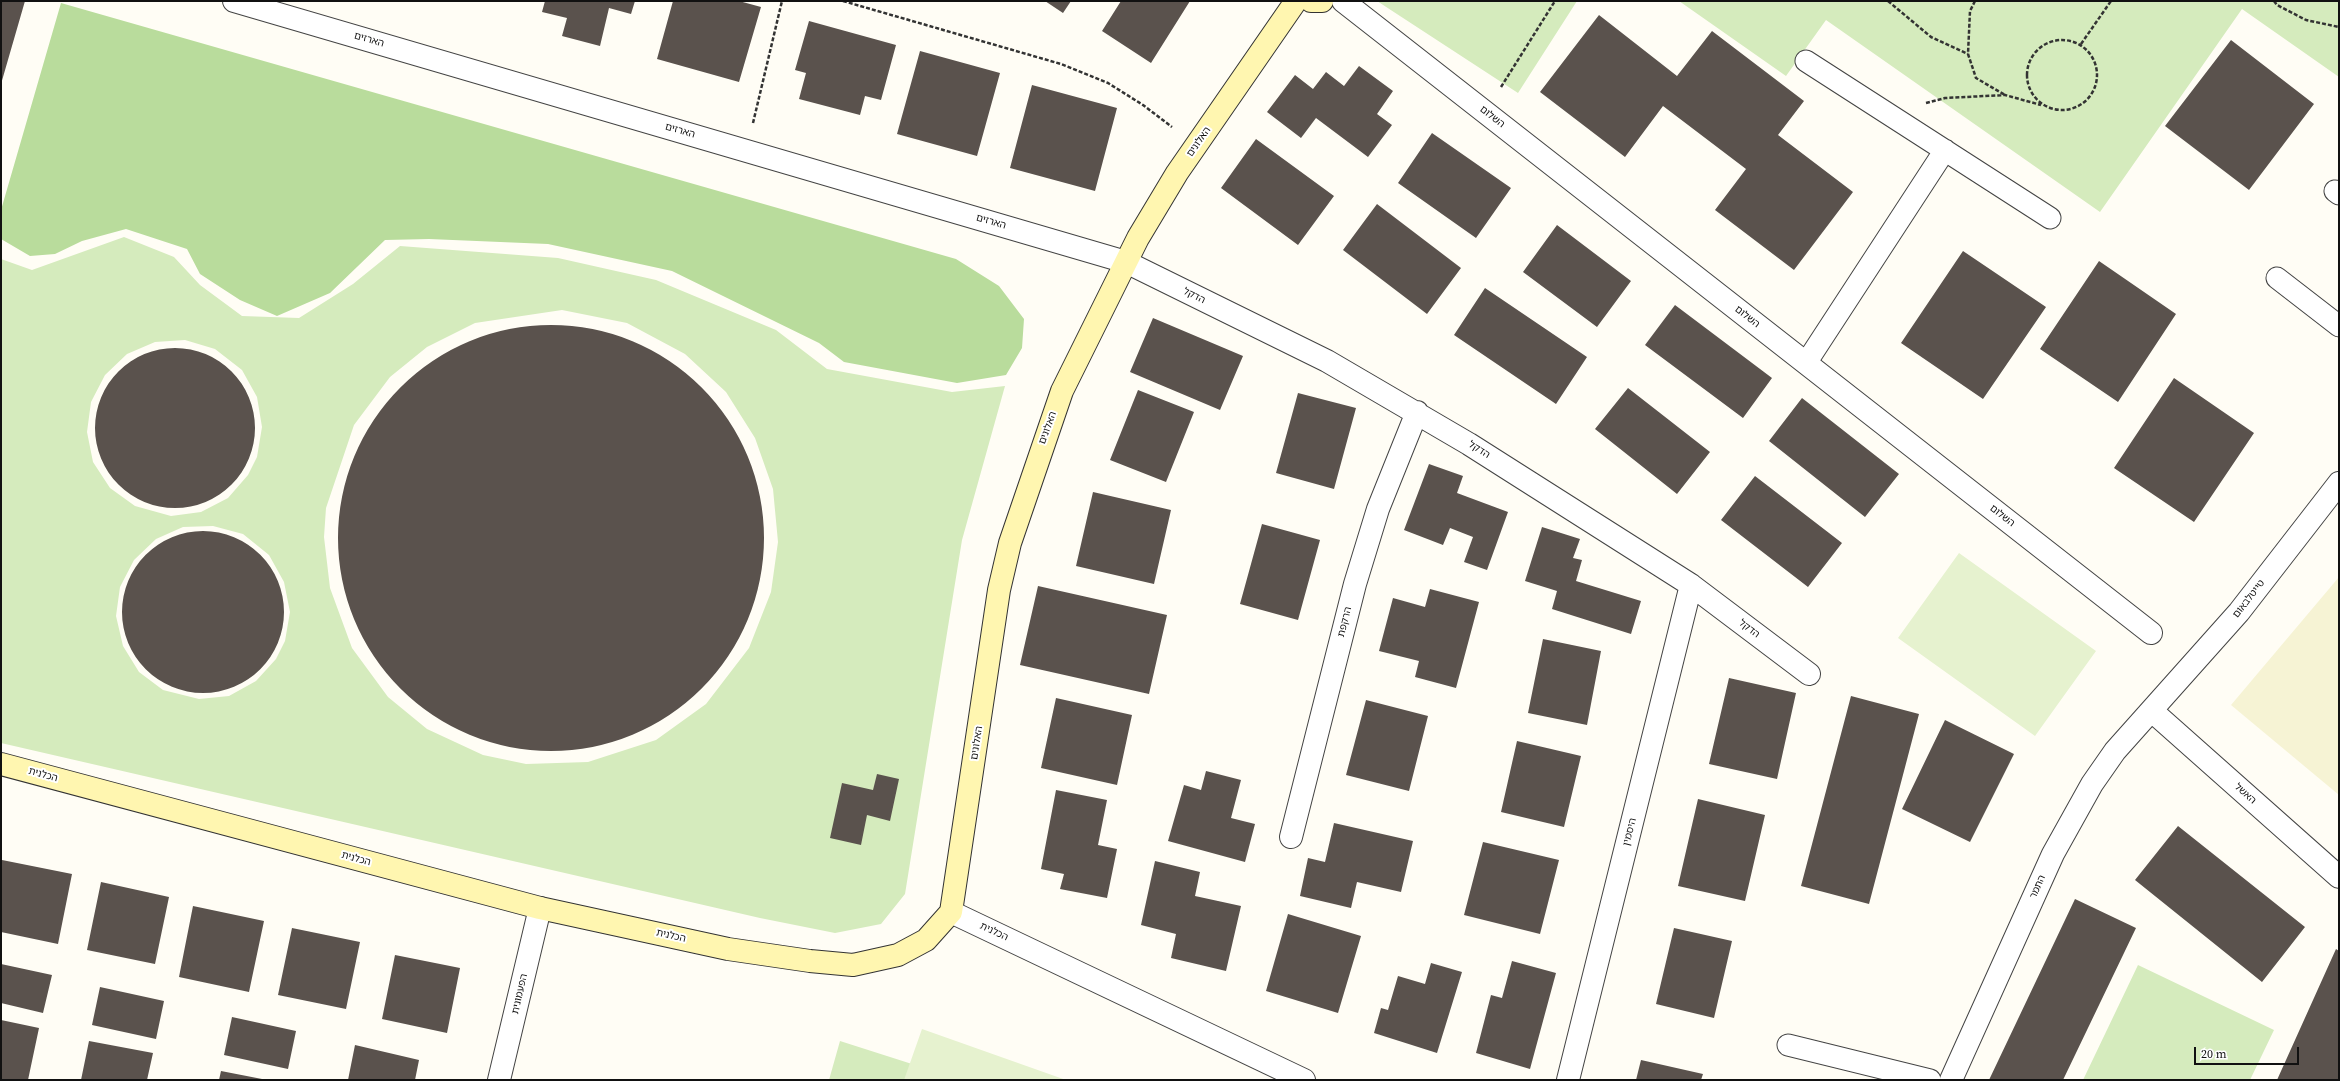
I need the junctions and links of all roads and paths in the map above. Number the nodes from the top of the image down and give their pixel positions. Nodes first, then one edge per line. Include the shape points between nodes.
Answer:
1 (234, 1) edge
2 (782, 1) edge
3 (843, 1) edge
4 (1296, 1) edge
5 (1310, 1) edge
6 (1322, 1) edge
7 (1343, 1) edge
8 (1556, 1) edge
9 (1888, 1) edge
10 (1974, 1) edge
11 (2112, 1) edge
12 (2274, 1) edge
13 (2339, 27) edge
14 (2081, 44) junction
15 (1968, 54) junction
16 (1806, 60) dead end
17 (2005, 95) junction
18 (2044, 105) junction
19 (1485, 112) junction
20 (1888, 113) junction
21 (1196, 146) junction
22 (1945, 150) junction
23 (746, 151) junction
24 (2050, 218) dead end
25 (1126, 262) junction
26 (2277, 278) dead end
27 (2339, 326) edge
28 (1806, 363) junction
29 (1416, 412) junction
30 (2339, 483) edge
31 (1691, 585) junction
32 (2151, 633) dead end
33 (1809, 674) dead end
34 (2152, 711) junction
35 (1, 764) edge
36 (1292, 837) dead end
37 (2339, 877) edge
38 (540, 908) junction
39 (951, 912) junction
40 (1788, 1045) dead end
41 (499, 1080) edge
42 (1304, 1080) edge
43 (1568, 1080) edge
44 (1930, 1080) edge
45 (1951, 1080) edge

1 - 23 street, הארזים
2 - 23 path
3 - 21 path via 1060,64 1108,83 1143,105
4 - 21 street, האלונים
5 - 6 street
7 - 19 street, השלום
8 - 19 path
9 - 15 path via 1931,37
10 - 15 path via 1970,11
11 - 14 path
12 - 13 path via 2306,20
14 - 18 path via 2090,53 2097,67 2098,79 2094,91 2079,106 2067,110
14 - 18 path via 2058,39 2045,43 2032,56 2027,67 2027,79 2031,91
15 - 17 path via 1976,78
16 - 20 lane
17 - 18 path
17 - 20 path via 1945,98
19 - 28 street, השלום
20 - 22 lane
21 - 25 street, האלונים
22 - 24 lane
22 - 28 lane
23 - 25 street, הארזים
25 - 29 street, הדקל via 1327,362
25 - 39 street, האלונים via 1062,391 1010,542 999,590
26 - 27 lane
28 - 32 street, השלום
29 - 31 street, הדקל via 1544,490
29 - 36 street, הרקפת via 1378,509 1355,584
30 - 34 street, טייטלבאום via 2239,612
31 - 33 street, הדקל
31 - 43 street, היסמין
34 - 37 street, האשל
34 - 45 street, התמר via 2115,751 2092,784 2053,854
35 - 38 street, הכלנית
38 - 39 street, הכלנית via 728,949 853,965 898,955 926,940
38 - 41 street, הפעמונית
39 - 42 street, הכלנית
40 - 44 lane

